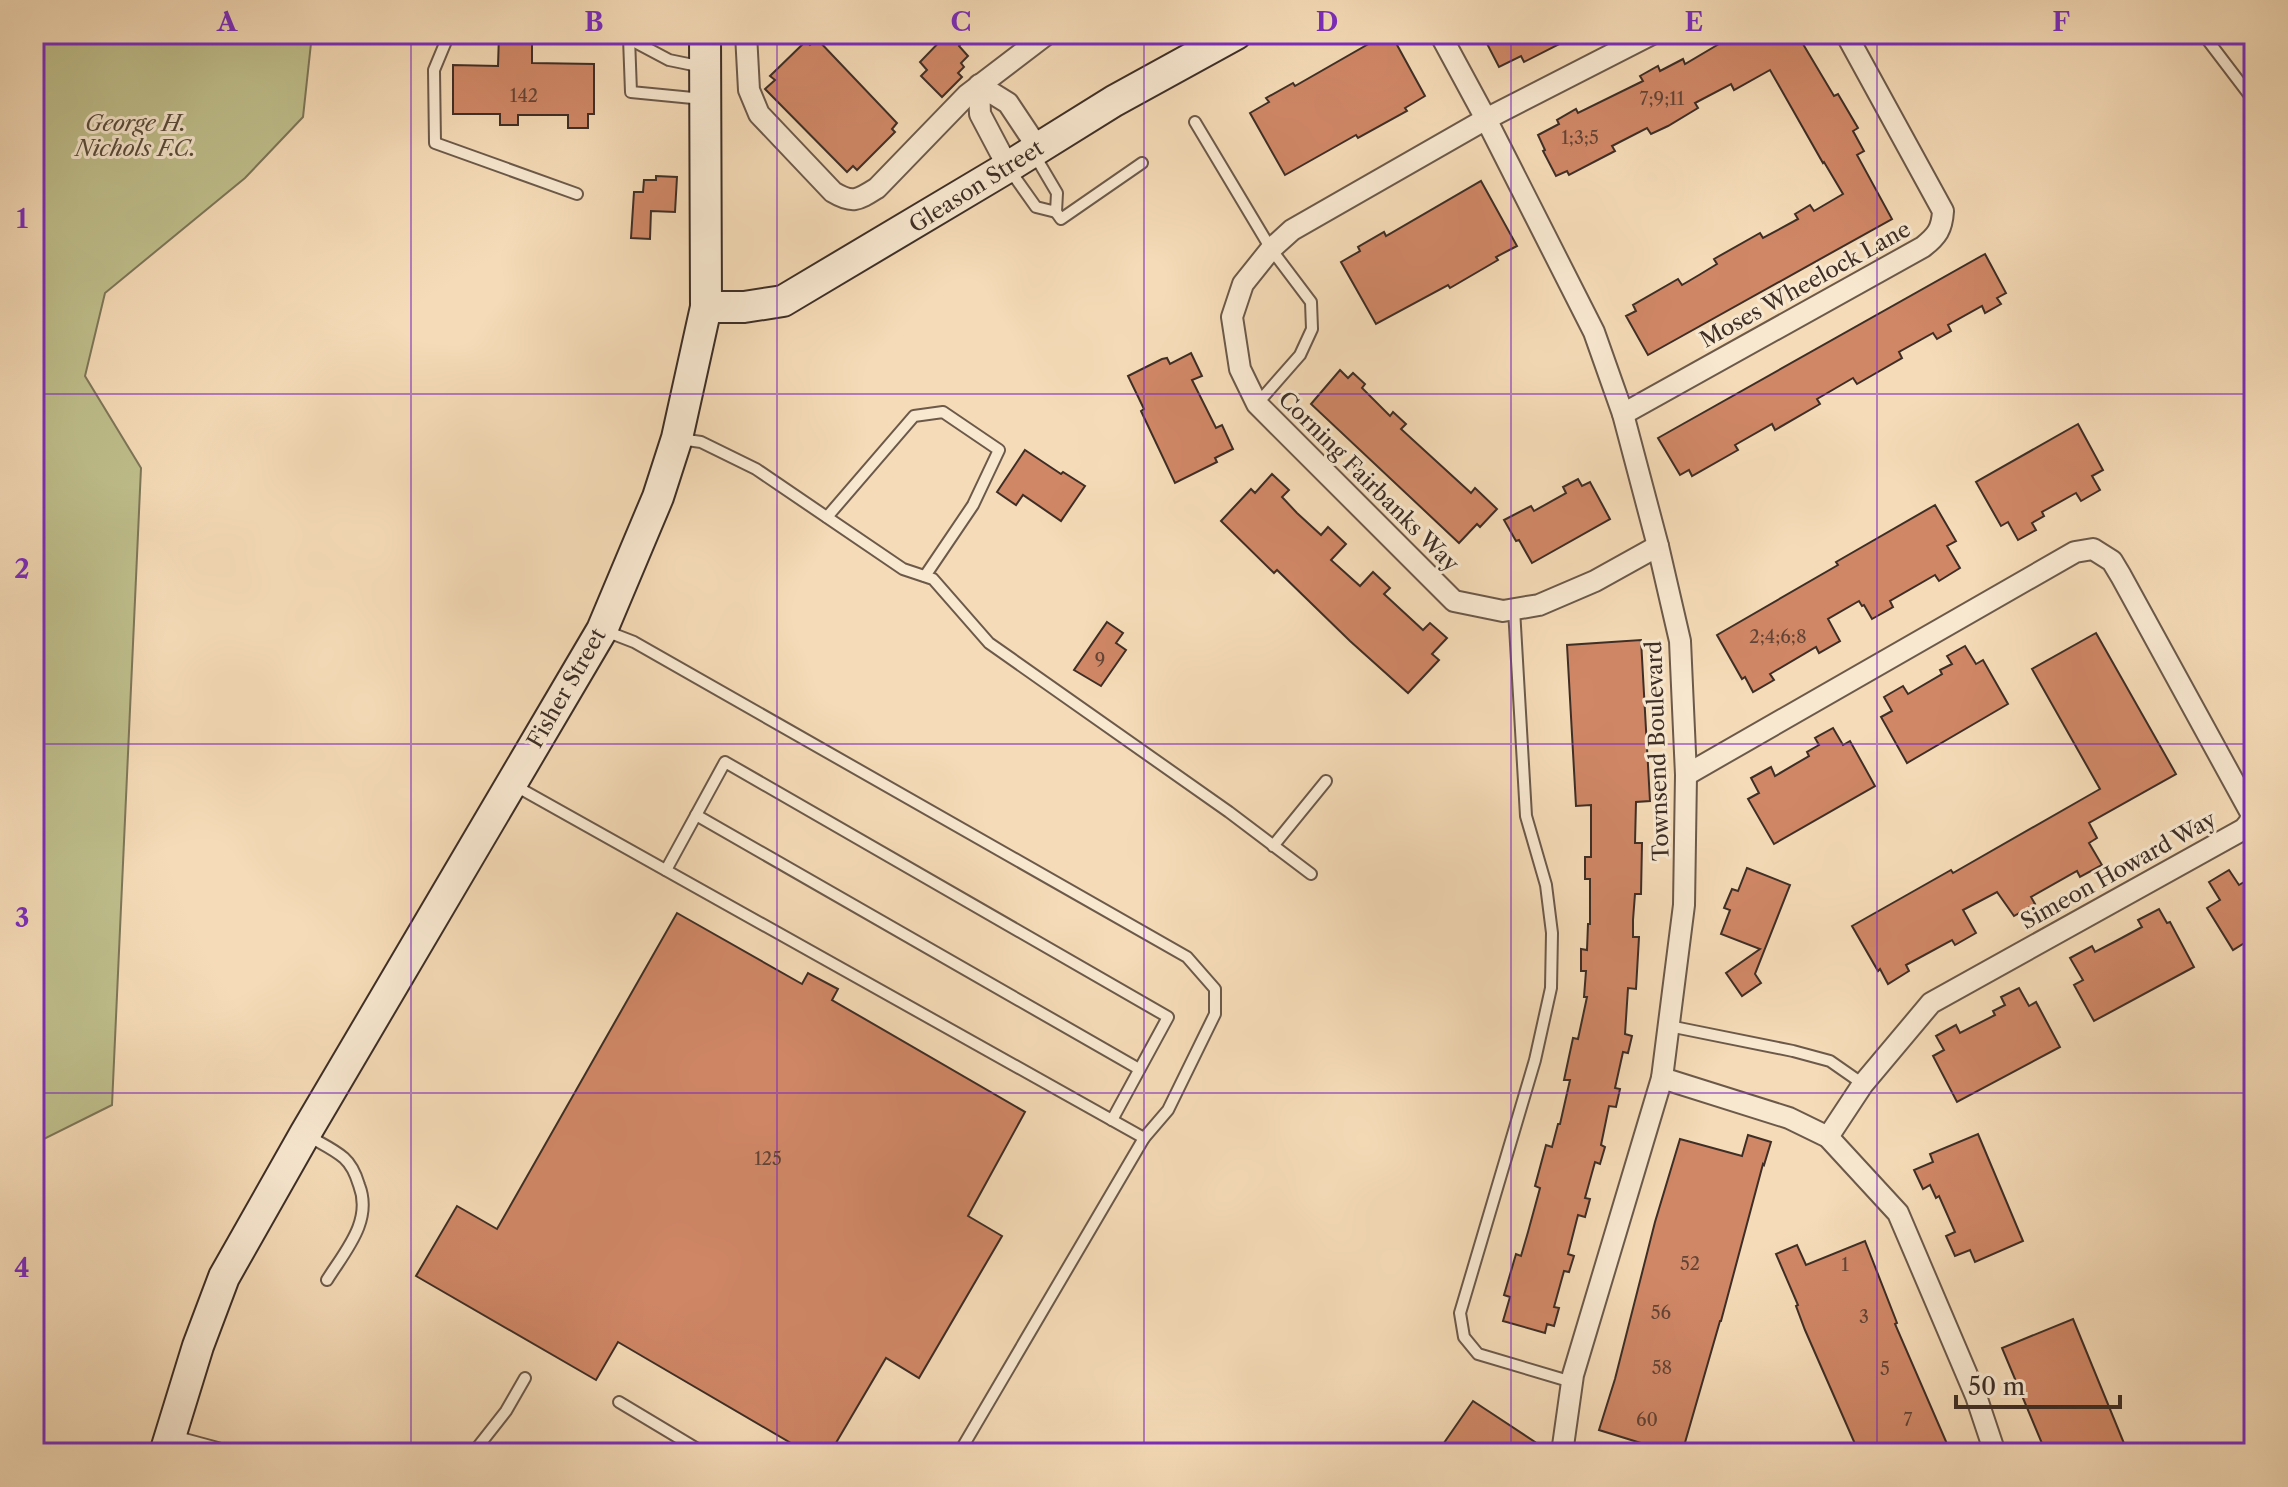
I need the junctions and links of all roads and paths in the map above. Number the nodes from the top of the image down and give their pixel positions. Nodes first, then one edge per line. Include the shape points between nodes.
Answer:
1 (449, 34) edge
2 (705, 34) edge
3 (746, 34) edge
4 (1047, 34) edge
5 (1236, 34) edge
6 (1440, 34) edge
7 (1652, 34) edge
8 (1846, 34) edge
9 (2203, 34) edge
10 (625, 36) edge
11 (705, 67) junction
12 (979, 85) junction
13 (705, 99) junction
14 (2254, 101) edge
15 (1486, 119) junction
16 (1195, 122) dead end
17 (1026, 155) junction
18 (1142, 163) dead end
19 (577, 194) dead end
20 (1056, 212) junction
21 (1271, 249) junction
22 (706, 307) junction
23 (1257, 404) junction
24 (1623, 414) junction
25 (677, 438) junction
26 (827, 517) junction
27 (1658, 546) junction
28 (925, 576) junction
29 (1514, 609) junction
30 (602, 630) junction
31 (1686, 775) junction
32 (1326, 781) dead end
33 (510, 783) junction
34 (696, 815) junction
35 (1273, 846) junction
36 (666, 870) junction
37 (1311, 874) dead end
38 (1669, 1026) junction
39 (1139, 1069) junction
40 (1662, 1078) junction
41 (1863, 1084) junction
42 (1112, 1120) junction
43 (305, 1134) junction
44 (1828, 1137) junction
45 (1144, 1138) junction
46 (327, 1280) dead end
47 (525, 1378) dead end
48 (1572, 1382) junction
49 (619, 1402) dead end
50 (167, 1447) edge
51 (217, 1453) edge
52 (473, 1453) edge
53 (704, 1453) edge
54 (959, 1453) edge
55 (1562, 1453) edge
56 (1995, 1453) edge

1 - 19 lane via 434,70 435,143
2 - 11 street, Fisher Street
3 - 12 street via 749,90 759,114 833,192 847,200 877,188
4 - 12 street
5 - 17 street, Gleason Street
6 - 15 street, Townsend Boulevard
7 - 15 street
8 - 24 street, Moses Wheelock Lane via 1943,211 1937,236
9 - 14 lane
10 - 11 lane via 669,60
10 - 13 lane via 631,92
11 - 13 street, Fisher Street
12 - 17 street via 1008,103
12 - 17 street via 980,114
13 - 22 street, Fisher Street
15 - 21 street, Corning Fairbanks Way via 1292,230
15 - 24 street, Townsend Boulevard via 1594,332
16 - 21 lane
17 - 20 lane via 1057,193
17 - 20 lane via 1036,207
17 - 22 street, Gleason Street via 783,301
18 - 20 lane via 1061,219
21 - 23 street, Corning Fairbanks Way via 1243,284 1232,317 1240,369
21 - 23 lane via 1311,302 1312,329 1300,355
22 - 25 street, Fisher Street
23 - 29 street, Corning Fairbanks Way via 1454,601
24 - 27 street, Townsend Boulevard
25 - 26 lane via 736,458
25 - 30 street, Fisher Street
26 - 28 lane via 903,569
26 - 28 lane via 914,416 943,412 999,450 973,505
27 - 29 street, Corning Fairbanks Way via 1595,581 1539,605
27 - 31 street, Townsend Boulevard via 1680,641
28 - 35 lane via 989,643
29 - 48 lane via 1526,816 1546,885 1551,988 1535,1060 1460,1313 1464,1337 1478,1354
30 - 33 street, Fisher Street
30 - 45 lane via 634,642 1187,957 1215,989 1215,1014 1168,1110
31 - 38 street, Townsend Boulevard via 1684,905
31 - 41 street, Simeon Howard Way via 2075,552 2093,549 2112,561 2121,576 2252,815 2249,823 1931,1003
32 - 35 lane
33 - 36 lane
33 - 43 street, Fisher Street
34 - 36 lane
34 - 39 lane
34 - 39 lane via 725,762 1168,1017
35 - 37 lane
36 - 42 lane
38 - 40 street, Townsend Boulevard
38 - 41 lane via 1830,1061
39 - 42 lane
40 - 44 street via 1789,1118
40 - 48 street, Townsend Boulevard
41 - 44 street, Simeon Howard Way
42 - 45 lane
43 - 46 lane via 343,1158 363,1194 357,1233
43 - 50 street, Fisher Street via 224,1277
44 - 56 street via 1898,1213
45 - 54 lane
47 - 52 lane
48 - 55 street, Townsend Boulevard
49 - 53 lane
50 - 51 street

